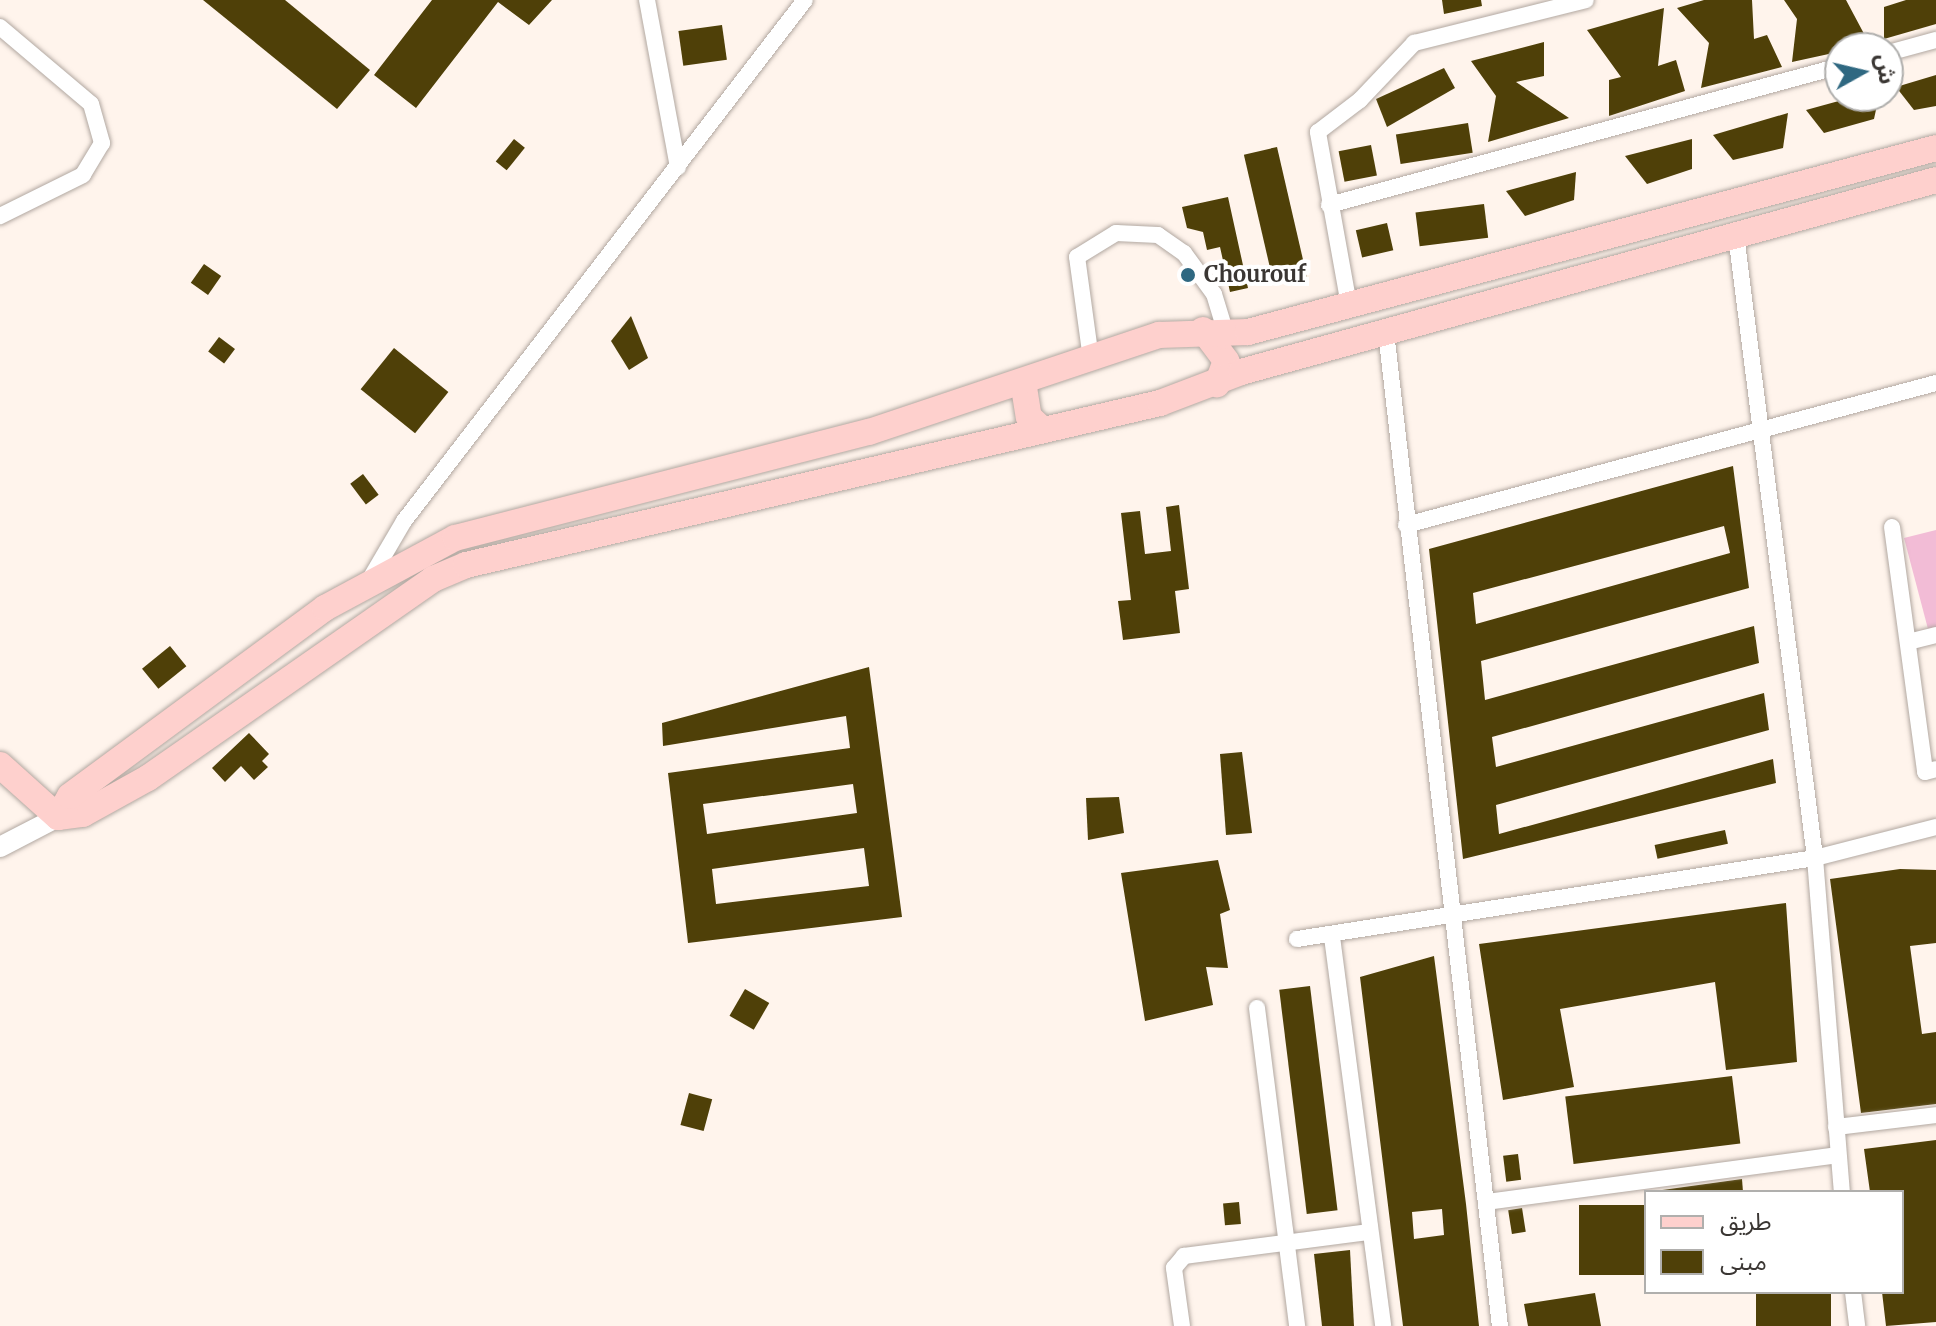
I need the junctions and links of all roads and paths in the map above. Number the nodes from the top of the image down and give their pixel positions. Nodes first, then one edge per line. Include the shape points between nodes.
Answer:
1 (647, 0) edge
2 (805, 0) edge
3 (1586, 0) edge
4 (0, 27) edge
5 (1936, 40) edge
6 (1904, 49) edge
7 (1824, 70) edge
8 (1936, 148) edge
9 (678, 167) junction
10 (1936, 180) edge
11 (1329, 205) junction
12 (0, 216) edge
13 (1736, 235) junction
14 (1349, 305) junction
15 (1214, 330) junction
16 (1386, 332) junction
17 (1091, 359) junction
18 (1023, 381) junction
19 (1936, 383) edge
20 (1217, 384) junction
21 (1041, 428) junction
22 (1757, 431) junction
23 (1406, 525) junction
24 (1892, 527) dead end
25 (370, 579) junction
26 (1936, 635) edge
27 (1908, 642) junction
28 (0, 765) edge
29 (1936, 769) edge
30 (58, 817) junction
31 (1936, 827) edge
32 (0, 847) edge
33 (1815, 858) junction
34 (1455, 917) junction
35 (1332, 937) junction
36 (1297, 939) dead end
37 (1257, 1008) dead end
38 (1936, 1115) edge
39 (1836, 1127) junction
40 (1838, 1155) junction
41 (1842, 1190) edge
42 (1486, 1202) junction
43 (1369, 1232) junction
44 (1288, 1244) junction
45 (1853, 1294) edge
46 (1182, 1326) edge
47 (1297, 1326) edge
48 (1383, 1326) edge
49 (1500, 1326) edge
50 (1857, 1326) edge

1 - 9 street
2 - 9 street
3 - 11 street via 1403,50 1360,100 1318,132
4 - 12 street via 91,104 102,143 83,175
5 - 6 street
7 - 11 street
8 - 14 main road
9 - 25 street via 411,512
10 - 13 main road
11 - 14 street
13 - 16 main road
13 - 22 street
14 - 15 main road via 1248,332
15 - 17 main road via 1159,335
15 - 17 street via 1214,294 1184,253 1158,235 1116,233 1077,257
15 - 20 main road via 1226,361
16 - 20 main road
16 - 23 street
17 - 18 main road
18 - 21 main road via 1029,417
18 - 25 main road via 869,432 517,517
19 - 22 street
20 - 21 main road
21 - 30 main road via 466,565 433,579 148,778 83,814
22 - 23 street
22 - 33 street
23 - 34 street
24 - 27 street
25 - 30 main road via 70,796
26 - 27 street
27 - 29 street via 1925,772
28 - 30 main road
30 - 32 street
31 - 33 street
33 - 34 street
33 - 39 street
34 - 35 street
34 - 42 street
35 - 36 street
35 - 43 street
37 - 44 street
38 - 39 street
39 - 40 street
40 - 41 street
40 - 42 street
42 - 49 street
43 - 44 street
43 - 48 street
44 - 46 street via 1179,1260
44 - 47 street
45 - 50 street

